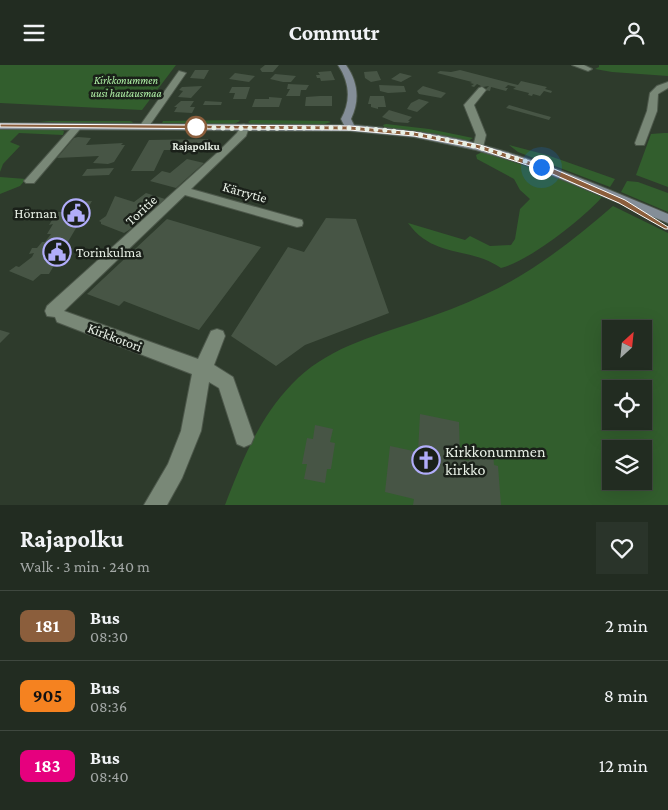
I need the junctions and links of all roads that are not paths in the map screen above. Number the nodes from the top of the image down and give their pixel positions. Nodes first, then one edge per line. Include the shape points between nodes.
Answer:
1 (342, 65) edge
2 (576, 65) edge
3 (588, 69) dead end
4 (182, 73) dead end
5 (668, 85) edge
6 (482, 90) dead end
7 (0, 126) edge
8 (77, 127) junction
9 (144, 127) junction
10 (244, 127) junction
11 (350, 128) junction
12 (640, 143) dead end
13 (478, 147) junction
14 (30, 181) dead end
15 (184, 191) junction
16 (622, 202) junction
17 (668, 219) edge
18 (297, 223) dead end
19 (668, 227) edge
20 (58, 314) joint
21 (214, 338) dead end
22 (200, 368) junction
23 (244, 437) dead end
24 (155, 505) edge

1 - 11 street via 351,83 351,111 356,119
2 - 3 street
4 - 9 street
5 - 12 street via 654,93 652,111
6 - 13 street via 469,105 480,135
7 - 8 street
8 - 9 street
8 - 14 street
9 - 10 street
10 - 11 street
10 - 15 street, Toritie via 237,139
11 - 13 street via 414,134
13 - 16 street via 551,170
15 - 18 street, Kärrytie
15 - 20 street, Toritie
16 - 17 street
16 - 19 street
20 - 22 street, Kirkkotori
21 - 22 street
22 - 23 street via 227,383
22 - 24 street via 191,431 175,471

